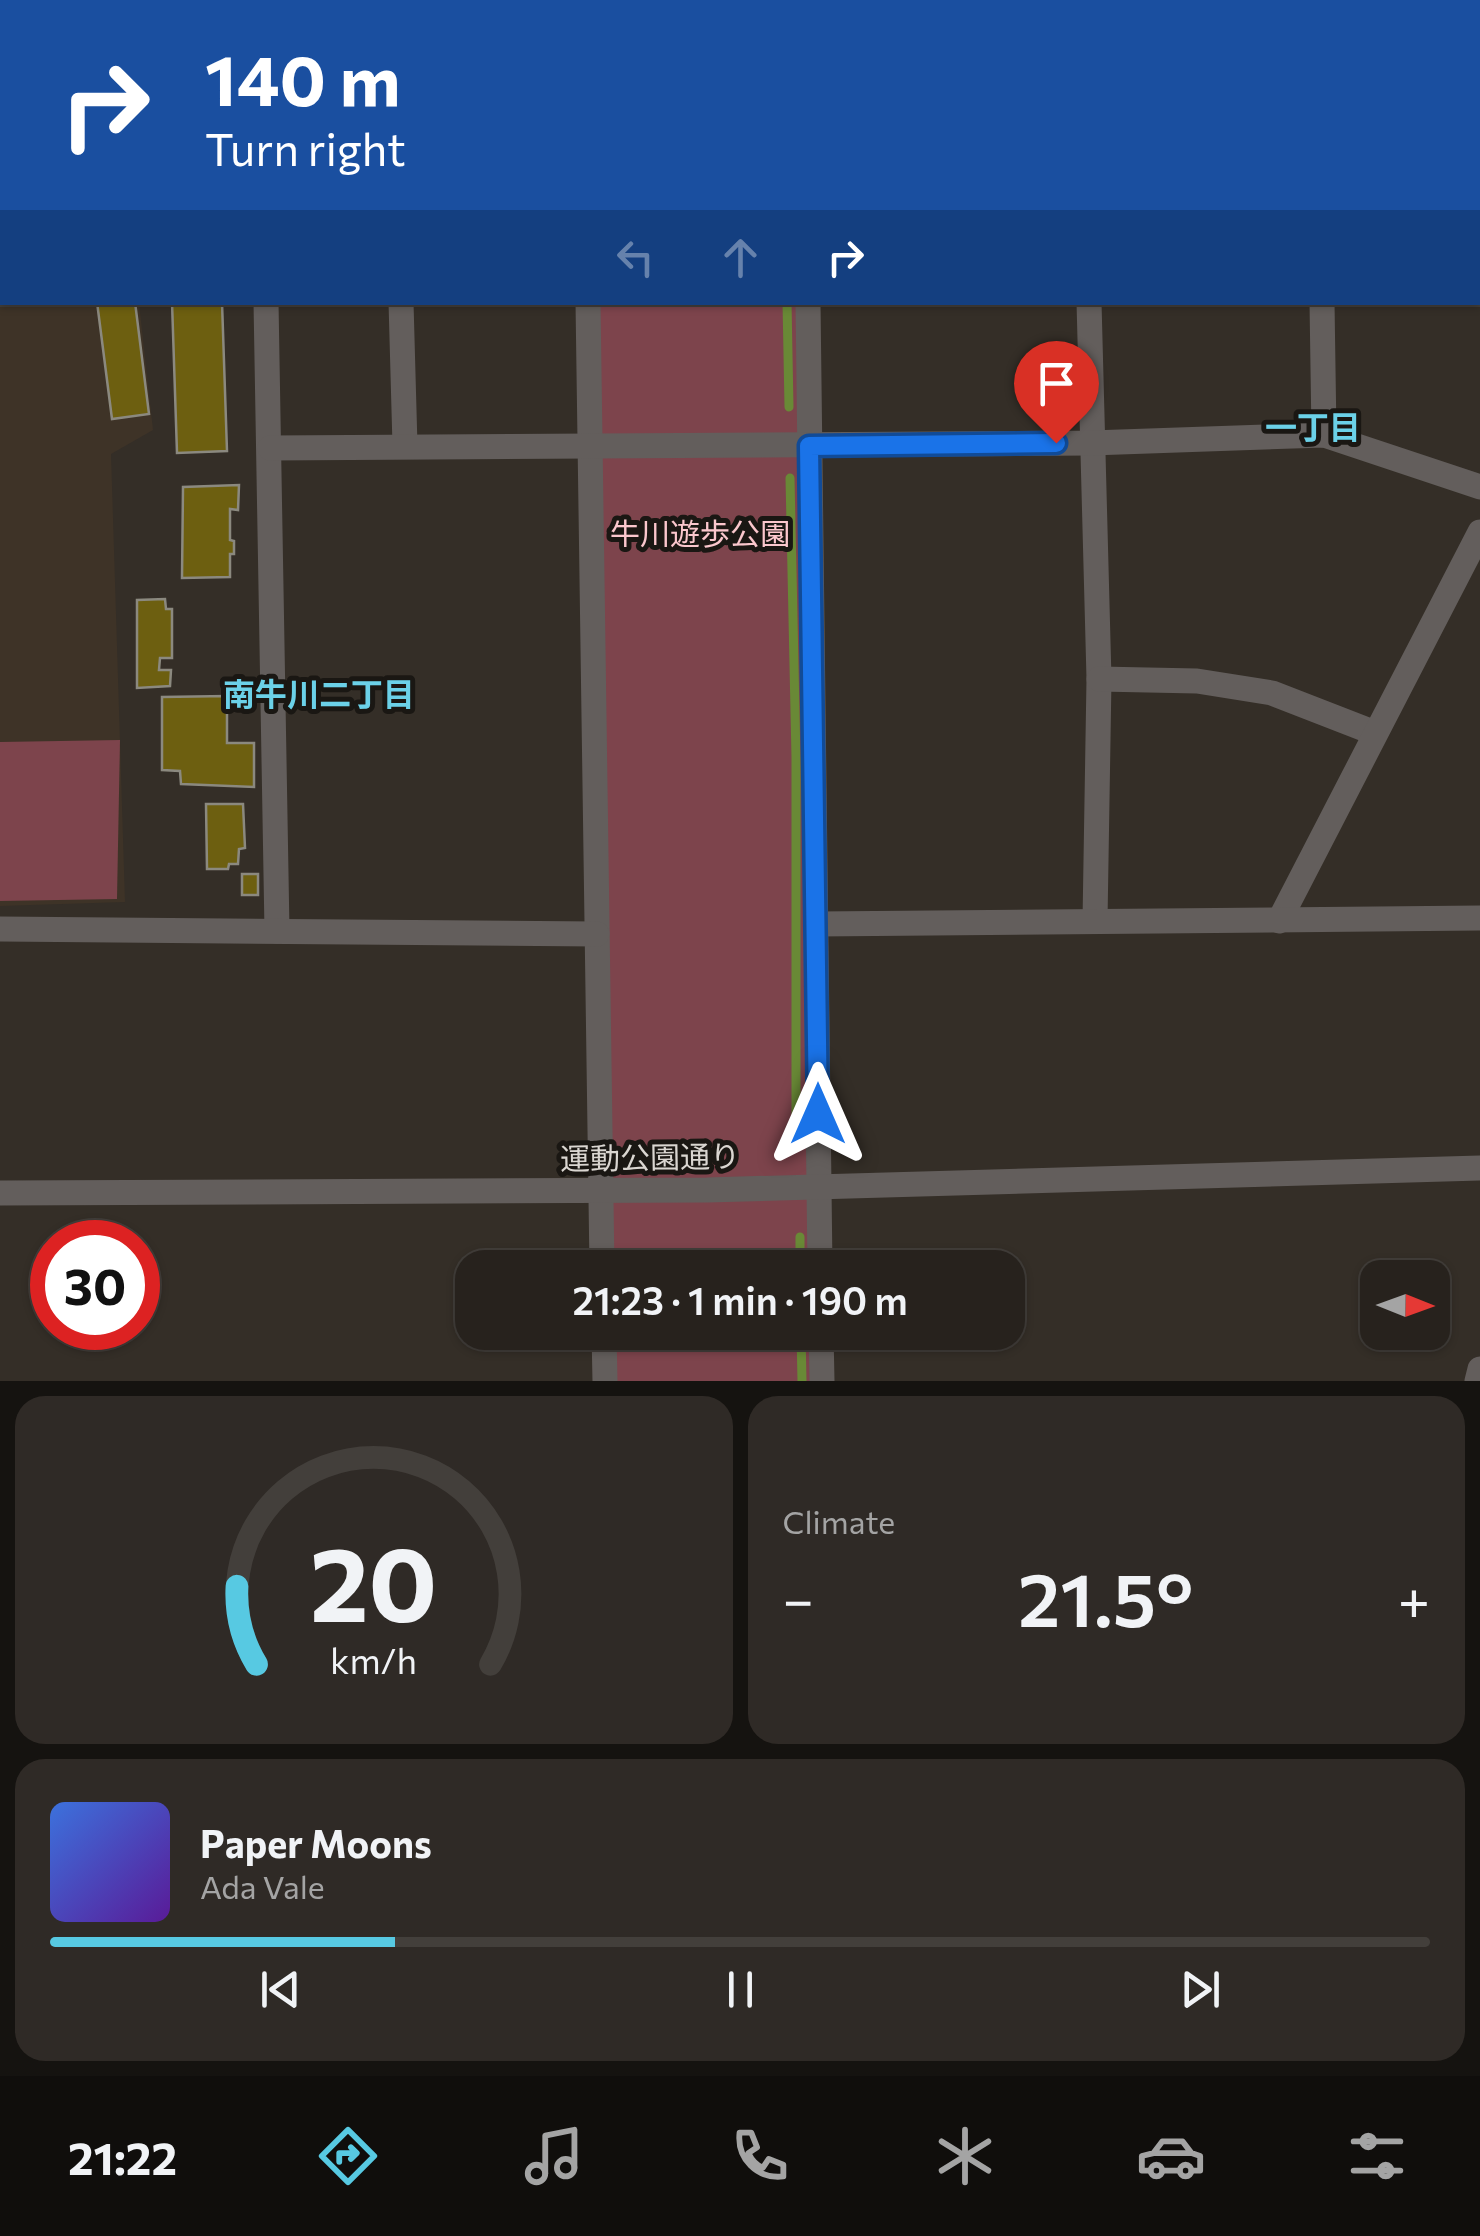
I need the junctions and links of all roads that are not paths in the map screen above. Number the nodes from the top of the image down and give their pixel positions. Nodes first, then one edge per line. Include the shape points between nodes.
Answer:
1 (266, 305) edge
2 (401, 305) edge
3 (588, 305) edge
4 (808, 305) edge
5 (1089, 305) edge
6 (1322, 305) edge
7 (1324, 436) junction
8 (1092, 443) junction
9 (588, 445) junction
10 (405, 446) junction
11 (809, 446) junction
12 (270, 448) junction
13 (1480, 487) edge
14 (1480, 532) edge
15 (1099, 679) junction
16 (1375, 733) junction
17 (1480, 918) edge
18 (1279, 921) junction
19 (1095, 922) junction
20 (817, 924) junction
21 (0, 929) edge
22 (277, 932) junction
23 (596, 934) junction
24 (1480, 1168) edge
25 (818, 1184) junction
26 (600, 1190) junction
27 (0, 1193) edge
28 (602, 1250) edge
29 (820, 1250) edge
30 (605, 1350) edge
31 (822, 1350) edge
32 (1480, 1369) edge
33 (606, 1381) edge
34 (822, 1381) edge
35 (1477, 1381) edge

1 - 12 street
2 - 10 street
3 - 9 street
4 - 11 street
5 - 8 street
6 - 7 street
7 - 8 street
7 - 13 street
8 - 11 street
8 - 15 street
9 - 10 street
9 - 11 street
9 - 23 street
10 - 12 street
11 - 20 street
12 - 22 street
14 - 16 street
15 - 16 street via 1197,680 1272,693
15 - 19 street
16 - 18 street
17 - 18 street
18 - 19 street
19 - 20 street
20 - 25 street
21 - 22 street
22 - 23 street
23 - 26 street
24 - 25 street, 運動公園通り
25 - 26 street, 運動公園通り
25 - 29 street
26 - 27 street, 運動公園通り
26 - 28 street
30 - 33 street
31 - 34 street
32 - 35 street

